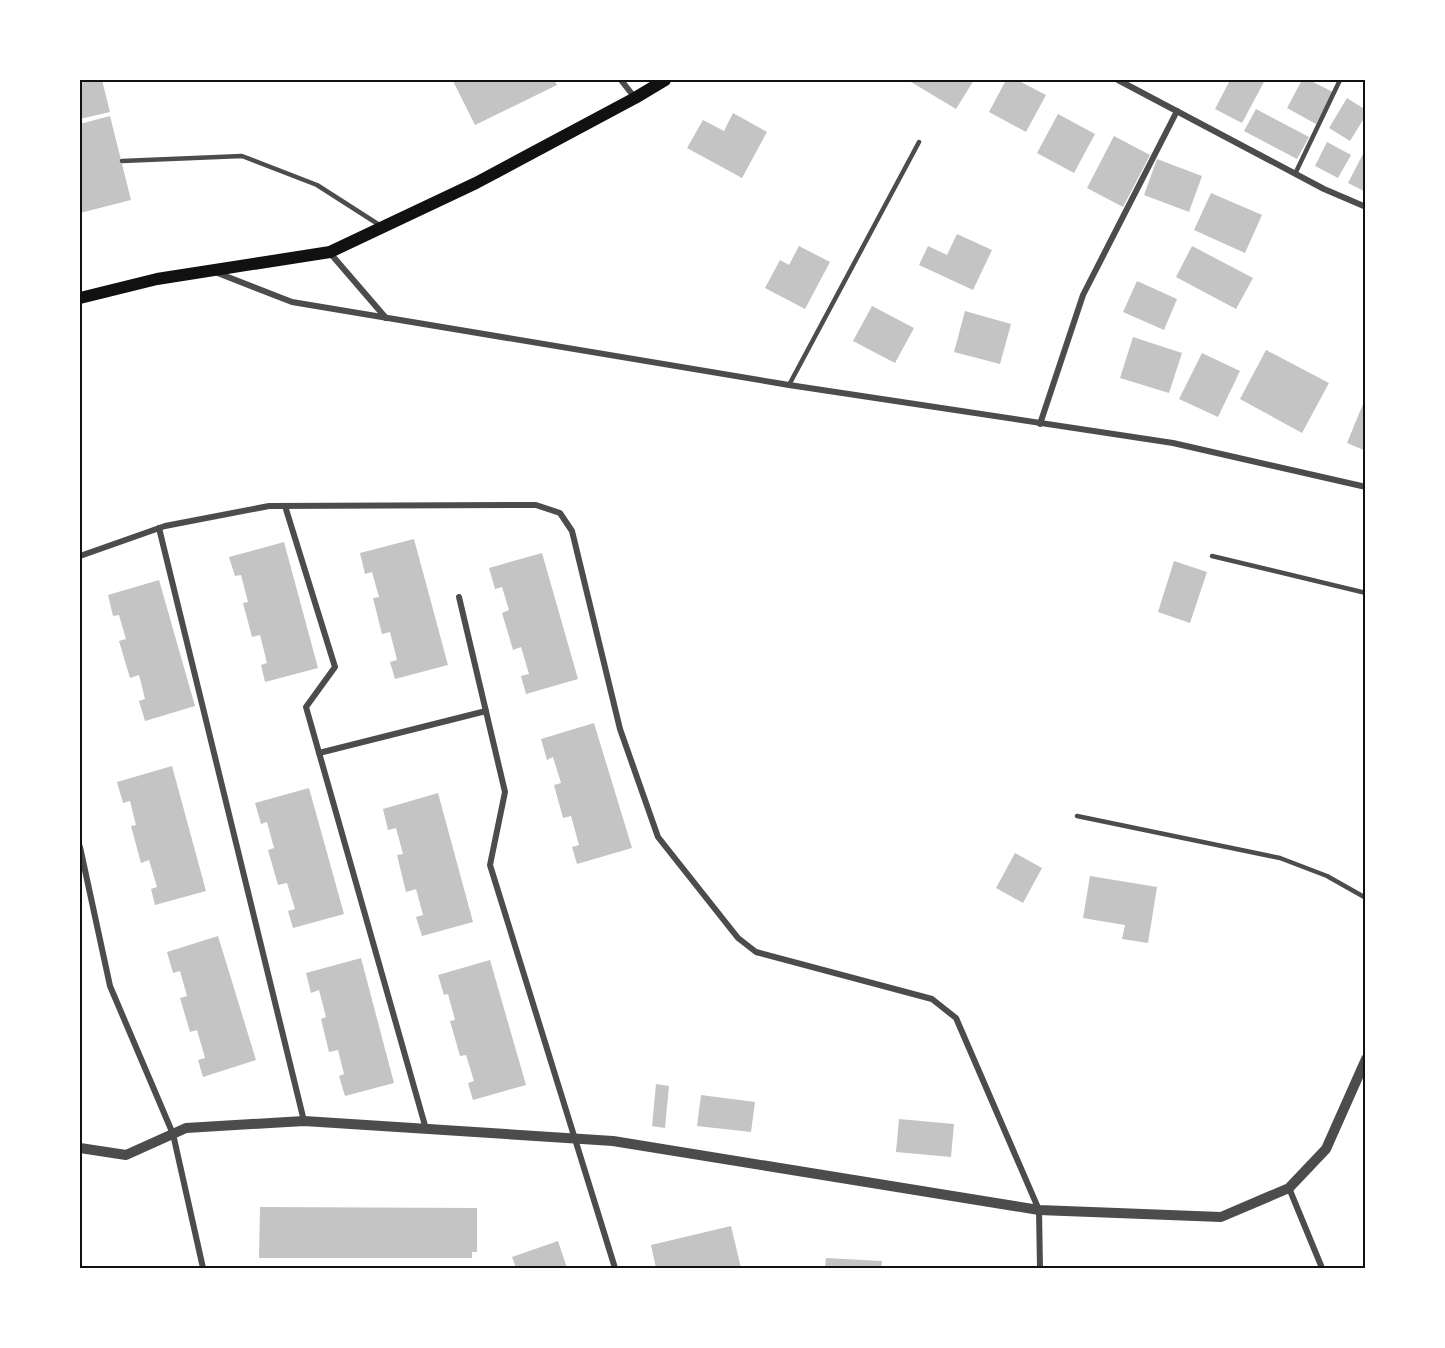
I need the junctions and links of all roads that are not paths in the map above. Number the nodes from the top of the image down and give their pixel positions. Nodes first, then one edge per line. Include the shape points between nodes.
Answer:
1 (621, 80) edge
2 (665, 80) edge
3 (1118, 80) edge
4 (1340, 80) edge
5 (635, 98) junction
6 (1178, 111) junction
7 (919, 142) dead end
8 (122, 161) dead end
9 (1295, 174) junction
10 (1365, 207) edge
11 (383, 227) junction
12 (330, 252) junction
13 (212, 270) junction
14 (80, 298) edge
15 (387, 318) junction
16 (789, 385) junction
17 (1040, 424) junction
18 (1365, 487) edge
19 (285, 506) junction
20 (159, 528) junction
21 (80, 556) edge
22 (1212, 556) dead end
23 (1365, 593) edge
24 (459, 597) dead end
25 (486, 711) junction
26 (319, 753) junction
27 (1077, 816) dead end
28 (80, 847) edge
29 (1365, 898) edge
30 (1365, 1059) edge
31 (304, 1121) junction
32 (426, 1129) junction
33 (173, 1134) junction
34 (575, 1139) junction
35 (80, 1148) edge
36 (1289, 1188) junction
37 (1039, 1210) junction
38 (203, 1269) edge
39 (615, 1269) edge
40 (1040, 1269) edge
41 (1322, 1269) edge

1 - 5 street
2 - 5 main road
3 - 6 street
4 - 9 lane
5 - 11 main road via 476,183
6 - 9 street
6 - 17 street via 1083,295
7 - 16 lane
8 - 11 lane via 242,156 317,185
9 - 10 street
11 - 12 main road
12 - 13 main road
12 - 15 street
13 - 14 main road
13 - 15 street via 292,302
15 - 16 street
16 - 17 street
17 - 18 street via 1173,444
19 - 20 street
19 - 26 street via 335,667 306,707
19 - 37 street via 536,505 560,513 572,531 620,729 658,837 738,938 756,952 932,999 956,1018
20 - 21 street
20 - 31 street
22 - 23 lane
24 - 25 street
25 - 26 street
25 - 34 street via 505,792 490,866
26 - 32 street
27 - 29 lane via 1280,858 1326,876
28 - 33 street via 110,986
30 - 36 street via 1326,1149
31 - 32 street
31 - 33 street via 186,1128
32 - 34 street
33 - 35 street via 126,1155
33 - 38 street
34 - 37 street via 613,1141
34 - 39 street
36 - 37 street via 1221,1217
36 - 41 street
37 - 40 street

